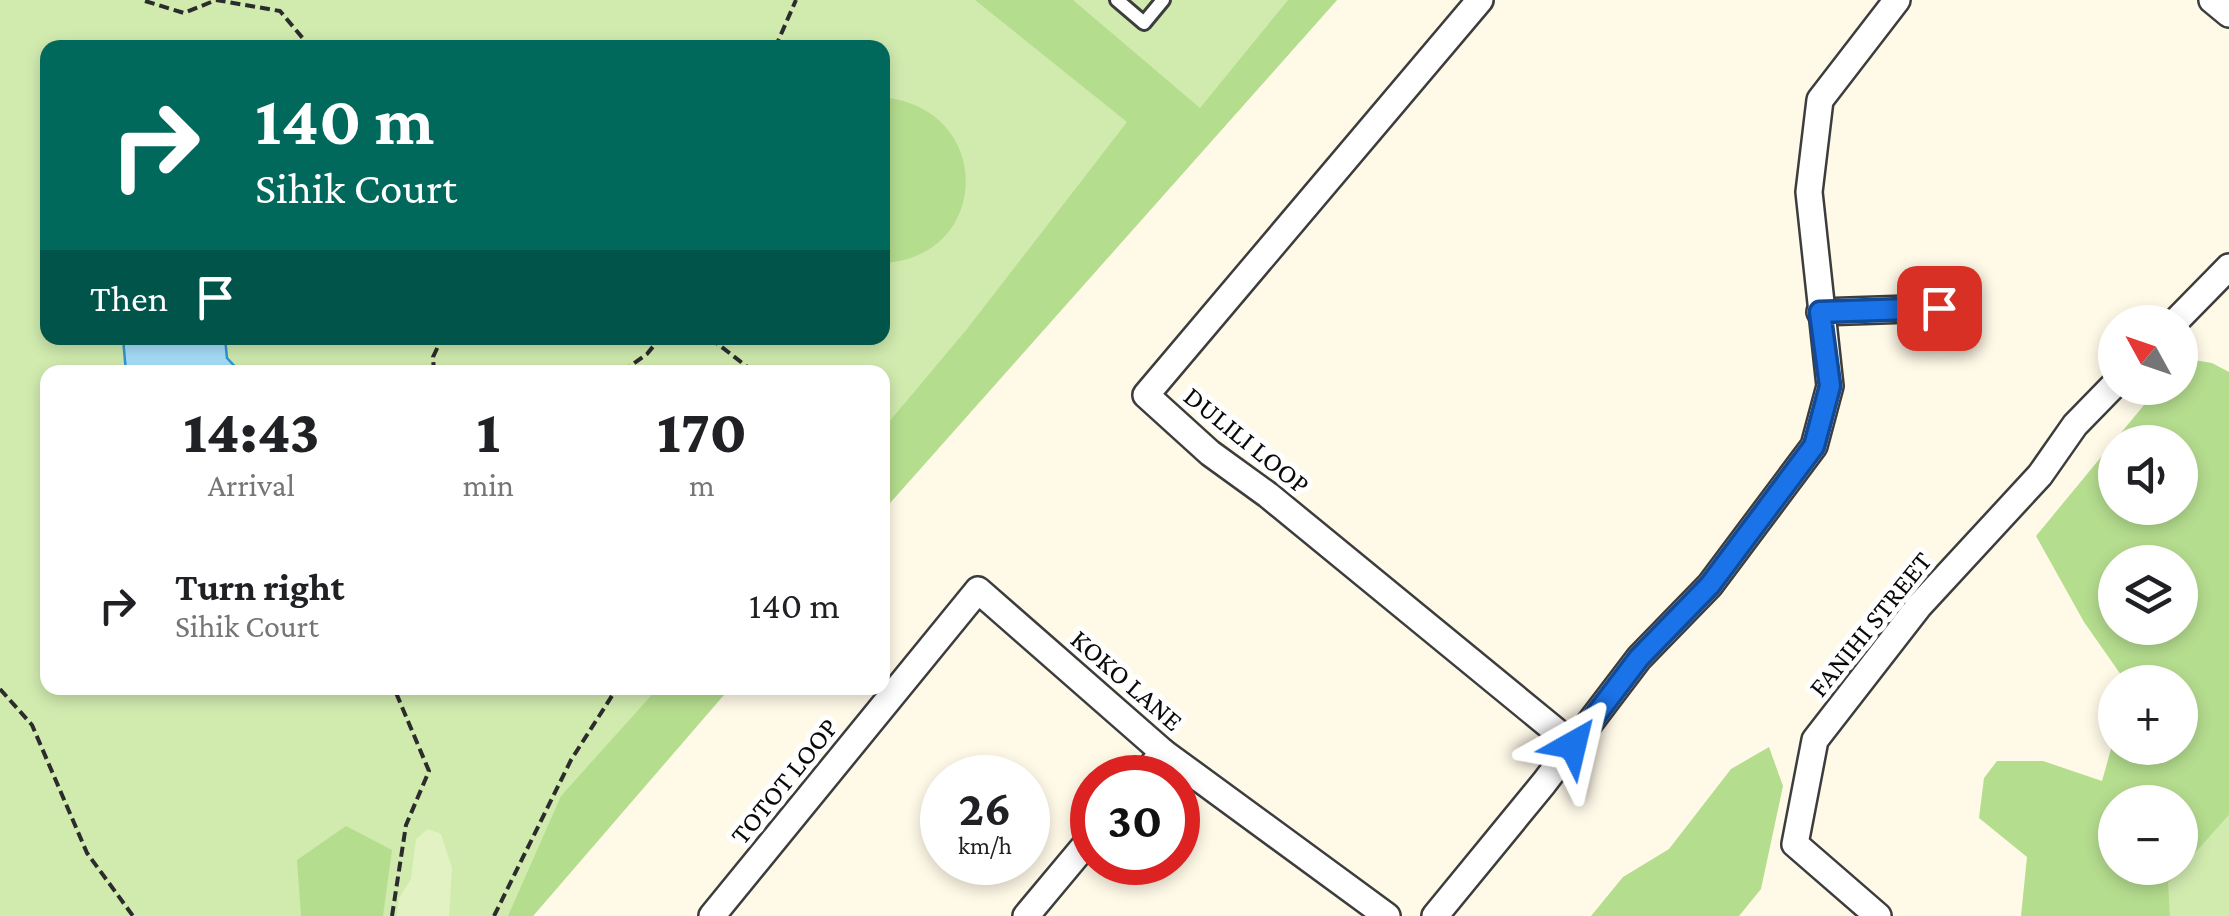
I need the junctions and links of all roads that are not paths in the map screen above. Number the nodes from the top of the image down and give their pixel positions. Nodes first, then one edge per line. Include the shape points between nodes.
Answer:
1 (1117, 0) edge
2 (1162, 0) edge
3 (1480, 0) edge
4 (1896, 0) edge
5 (2212, 0) edge
6 (2229, 14) edge
7 (2229, 266) edge
8 (2191, 305) edge
9 (1939, 308) dead end
10 (1820, 312) junction
11 (2098, 401) edge
12 (978, 590) joint
13 (1573, 745) junction
14 (1163, 752) junction
15 (1161, 755) edge
16 (1070, 863) edge
17 (712, 916) edge
18 (1026, 916) edge
19 (1387, 916) edge
20 (1435, 916) edge
21 (1878, 916) edge

1 - 2 lane via 1144,22
3 - 13 street, DULILI LOOP via 1146,395
4 - 10 street via 1820,100 1808,192
5 - 6 street
7 - 8 street
9 - 10 street
10 - 13 street via 1830,386 1814,446 1710,585 1639,658
11 - 21 street, FANIHI STREET via 2040,475 1918,606 1815,740 1795,844
12 - 14 street, KOKO LANE
12 - 17 street, TOTOT LOOP
13 - 20 street
14 - 15 street
14 - 19 street, KOKO LANE
16 - 18 street

